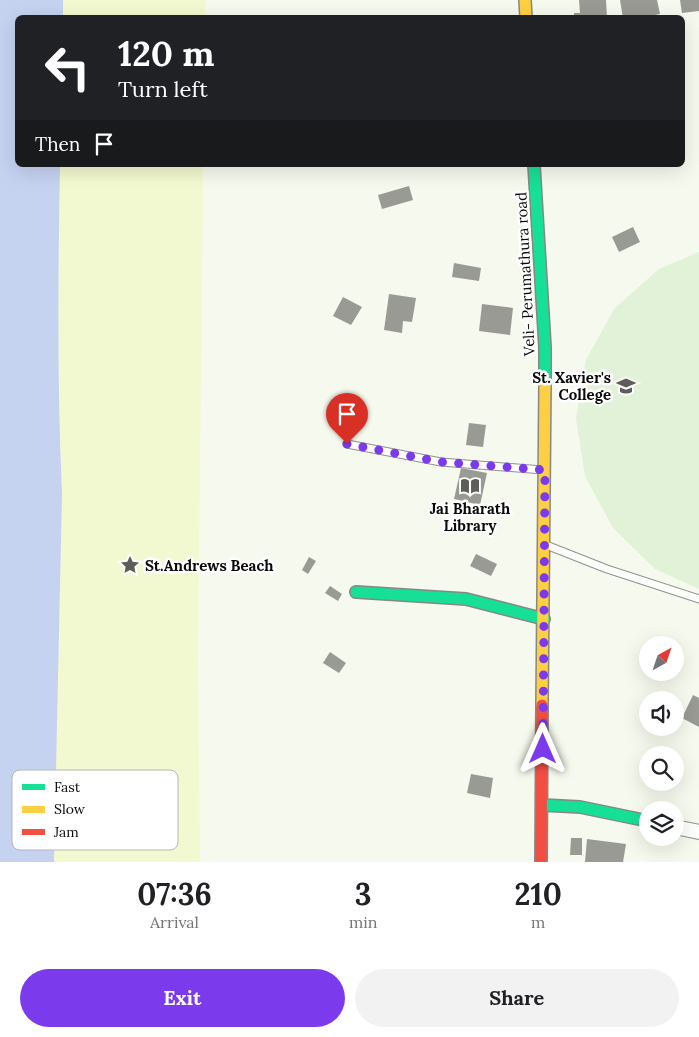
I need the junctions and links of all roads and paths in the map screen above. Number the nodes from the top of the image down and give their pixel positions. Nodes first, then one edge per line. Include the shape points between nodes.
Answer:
1 (525, 0) edge
2 (526, 15) edge
3 (534, 167) edge
4 (347, 444) dead end
5 (545, 470) junction
6 (544, 544) junction
7 (356, 592) dead end
8 (699, 599) edge
9 (544, 619) junction
10 (542, 805) junction
11 (639, 819) edge
12 (684, 829) edge
13 (699, 832) edge
14 (541, 862) edge

1 - 2 main road
3 - 5 main road, Veli- Perumathura road via 545,347
4 - 5 lane via 441,462
5 - 6 main road, Veli- Perumathura road
6 - 8 lane
6 - 9 main road, Veli- Perumathura road
7 - 9 main road via 466,599
9 - 10 main road, Veli- Perumathura road
10 - 11 main road via 580,807
10 - 14 main road, Veli- Perumathura road
12 - 13 street

